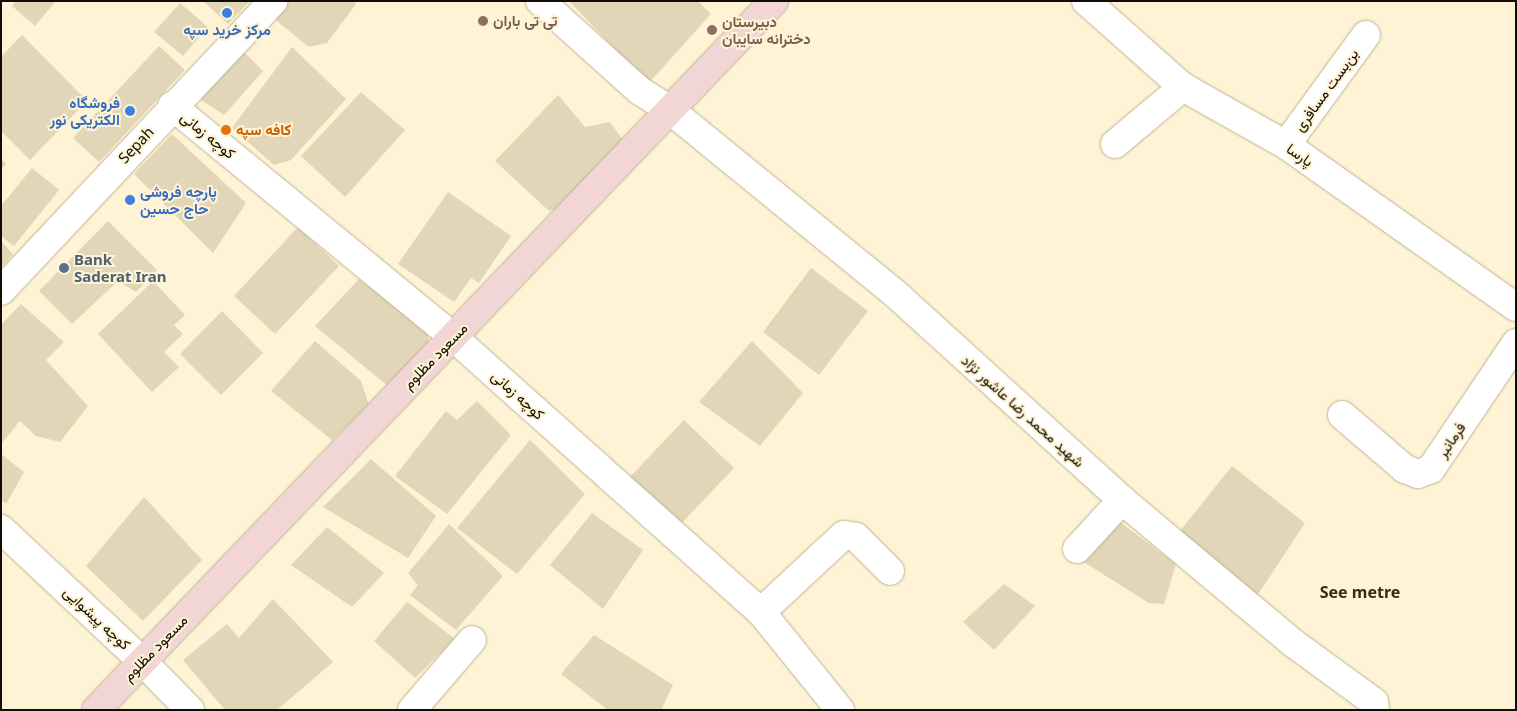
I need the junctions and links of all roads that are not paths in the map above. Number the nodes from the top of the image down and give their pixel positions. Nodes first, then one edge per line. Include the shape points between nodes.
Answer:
1 (273, 1) edge
2 (540, 1) edge
3 (774, 1) edge
4 (1086, 1) edge
5 (1366, 35) dead end
6 (1183, 87) junction
7 (172, 106) junction
8 (670, 110) junction
9 (1115, 144) dead end
10 (1286, 145) junction
11 (1, 291) edge
12 (1516, 307) edge
13 (453, 337) junction
14 (1516, 343) edge
15 (1342, 414) dead end
16 (1122, 500) junction
17 (1, 529) edge
18 (1077, 549) dead end
19 (890, 571) dead end
20 (761, 612) junction
21 (472, 640) dead end
22 (142, 661) junction
23 (96, 710) edge
24 (190, 710) edge
25 (412, 710) edge
26 (840, 710) edge
27 (1375, 710) edge

1 - 7 street, Sepah
2 - 8 street, شهید محمد رضا عاشور نژاد via 640,92
3 - 8 street, مسعود مظلوم
4 - 6 street, پارسا
5 - 10 street, بن‌بست مسافری
6 - 9 street
6 - 10 street, پارسا
7 - 11 street, Sepah
7 - 13 street, کوچه زمانی
8 - 13 street, مسعود مظلوم
8 - 16 street, شهید محمد رضا عاشور نژاد via 898,297
10 - 12 street, پارسا
13 - 20 street, کوچه زمانی
13 - 22 street, مسعود مظلوم
14 - 15 street, فرمانبر via 1431,469 1418,474 1405,469
16 - 18 street
16 - 27 street, شهید محمد رضا عاشور نژاد via 1293,643 1374,702
17 - 22 street, کوچه پیشوایی
19 - 20 street via 856,537 844,535
20 - 26 street, کوچه زمانی
21 - 25 street
22 - 23 street, مسعود مظلوم
22 - 24 street, کوچه پیشوایی

